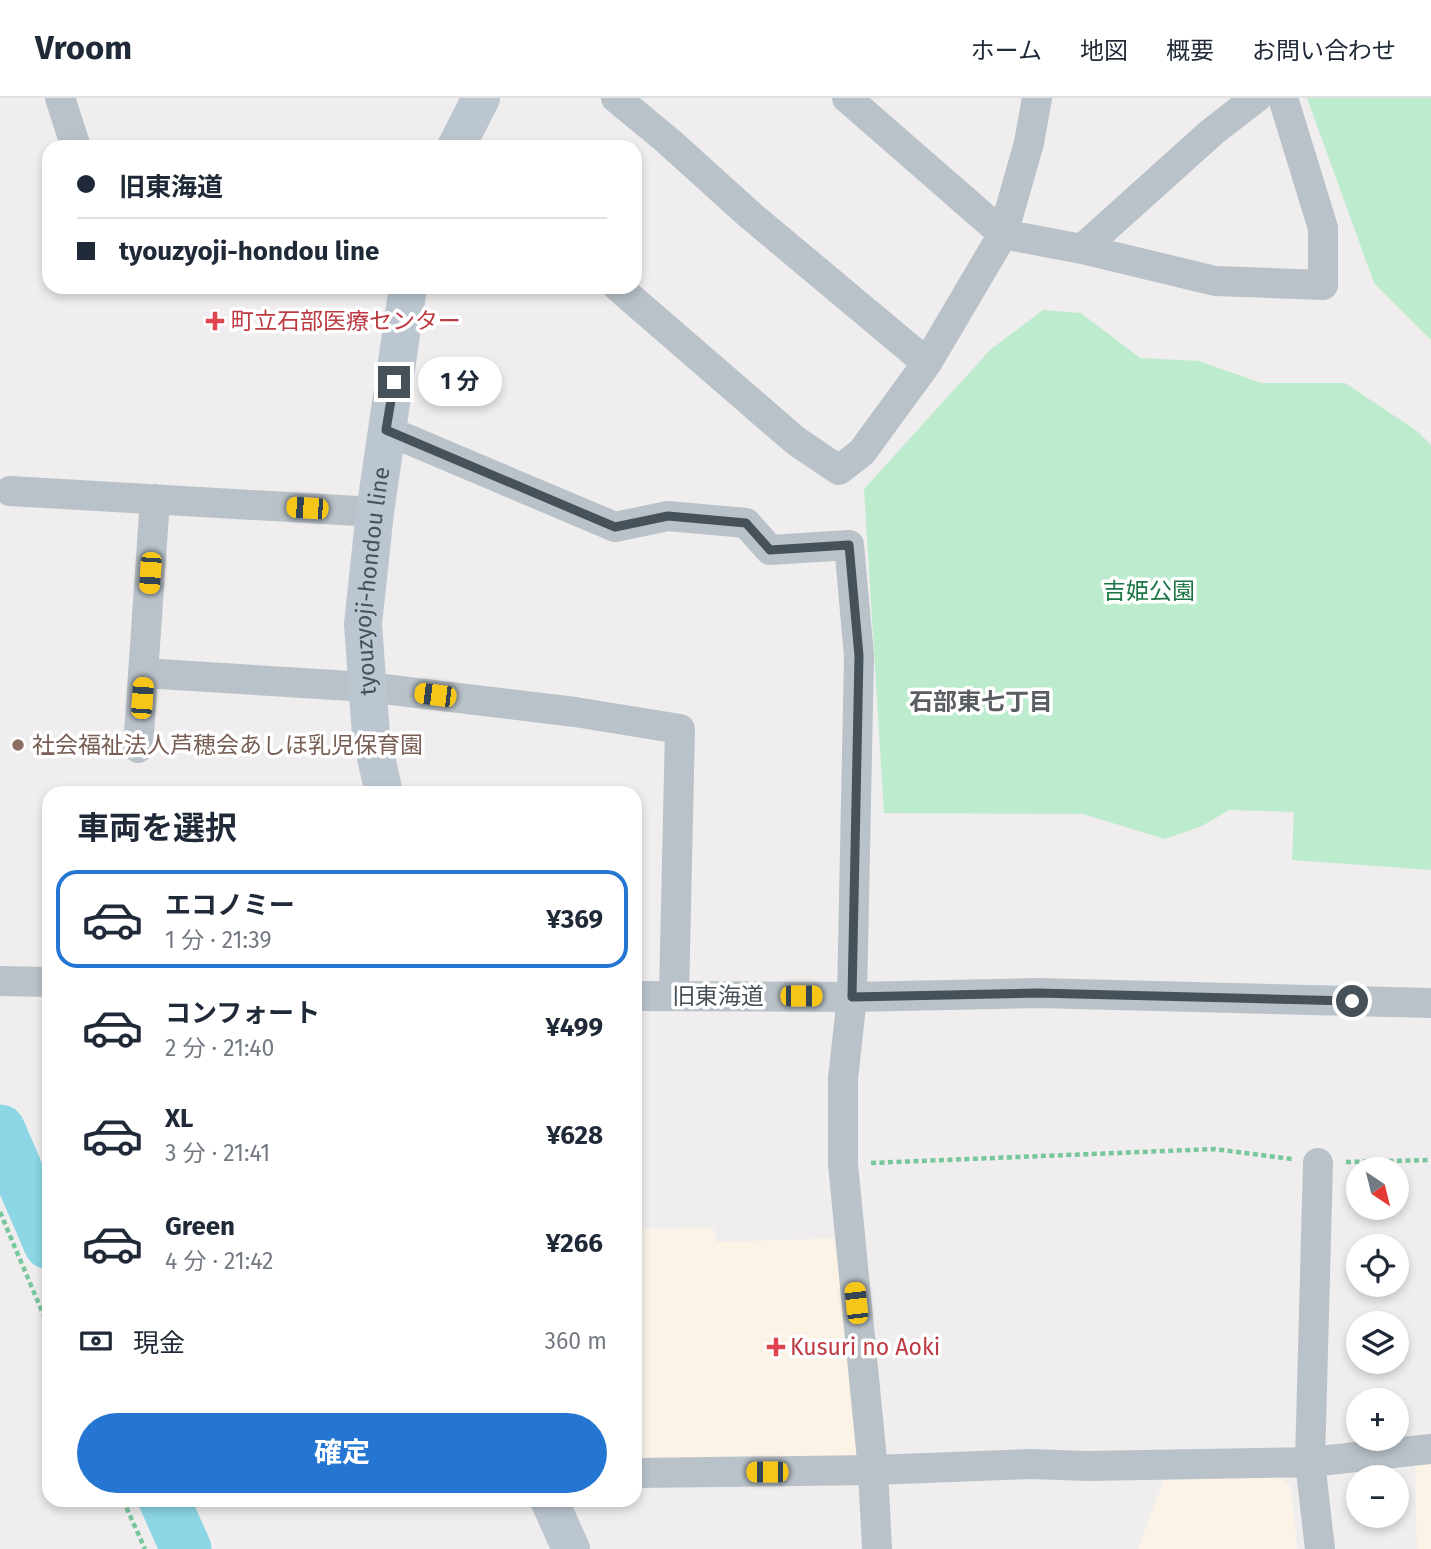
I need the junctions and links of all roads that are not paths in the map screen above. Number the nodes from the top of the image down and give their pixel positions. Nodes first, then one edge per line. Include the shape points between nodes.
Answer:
1 (60, 98) edge
2 (481, 98) edge
3 (616, 98) edge
4 (847, 98) edge
5 (1037, 98) edge
6 (1256, 98) edge
7 (1283, 98) edge
8 (74, 140) edge
9 (460, 140) edge
10 (1003, 234) junction
11 (1082, 249) junction
12 (407, 294) edge
13 (626, 294) edge
14 (927, 363) junction
15 (386, 430) junction
16 (10, 491) dead end
17 (155, 499) junction
18 (375, 512) junction
19 (143, 673) junction
20 (368, 687) junction
21 (138, 748) dead end
22 (382, 786) edge
23 (0, 981) edge
24 (42, 982) edge
25 (642, 996) edge
26 (674, 996) junction
27 (852, 997) junction
28 (1431, 1003) edge
29 (1318, 1163) road end
30 (1431, 1449) edge
31 (1310, 1462) junction
32 (873, 1470) junction
33 (642, 1473) edge
34 (552, 1507) edge
35 (570, 1549) edge
36 (877, 1549) edge
37 (1320, 1549) edge

1 - 8 street
2 - 9 main road
3 - 14 street
4 - 10 street
5 - 10 street
6 - 11 street
7 - 11 street via 1323,228 1323,285 1215,281
10 - 11 street
10 - 14 street
12 - 15 main road, tyouzyoji-hondou line
13 - 14 street via 796,442 839,470 862,452
15 - 18 main road, tyouzyoji-hondou line
15 - 27 street via 615,527 668,516 746,523 770,550 849,545 859,656
16 - 17 street
17 - 18 street
17 - 19 street
18 - 20 main road, tyouzyoji-hondou line via 363,624
19 - 20 street
19 - 21 street
20 - 22 main road, tyouzyoji-hondou line via 371,735
20 - 26 street via 680,729
23 - 24 street
25 - 26 street, 旧東海道
26 - 27 street, 旧東海道
27 - 28 street, 旧東海道 via 1038,993
27 - 32 street via 843,1079 843,1164
29 - 31 street
30 - 31 street
31 - 32 street
31 - 37 street
32 - 33 street
32 - 36 street
34 - 35 main road

